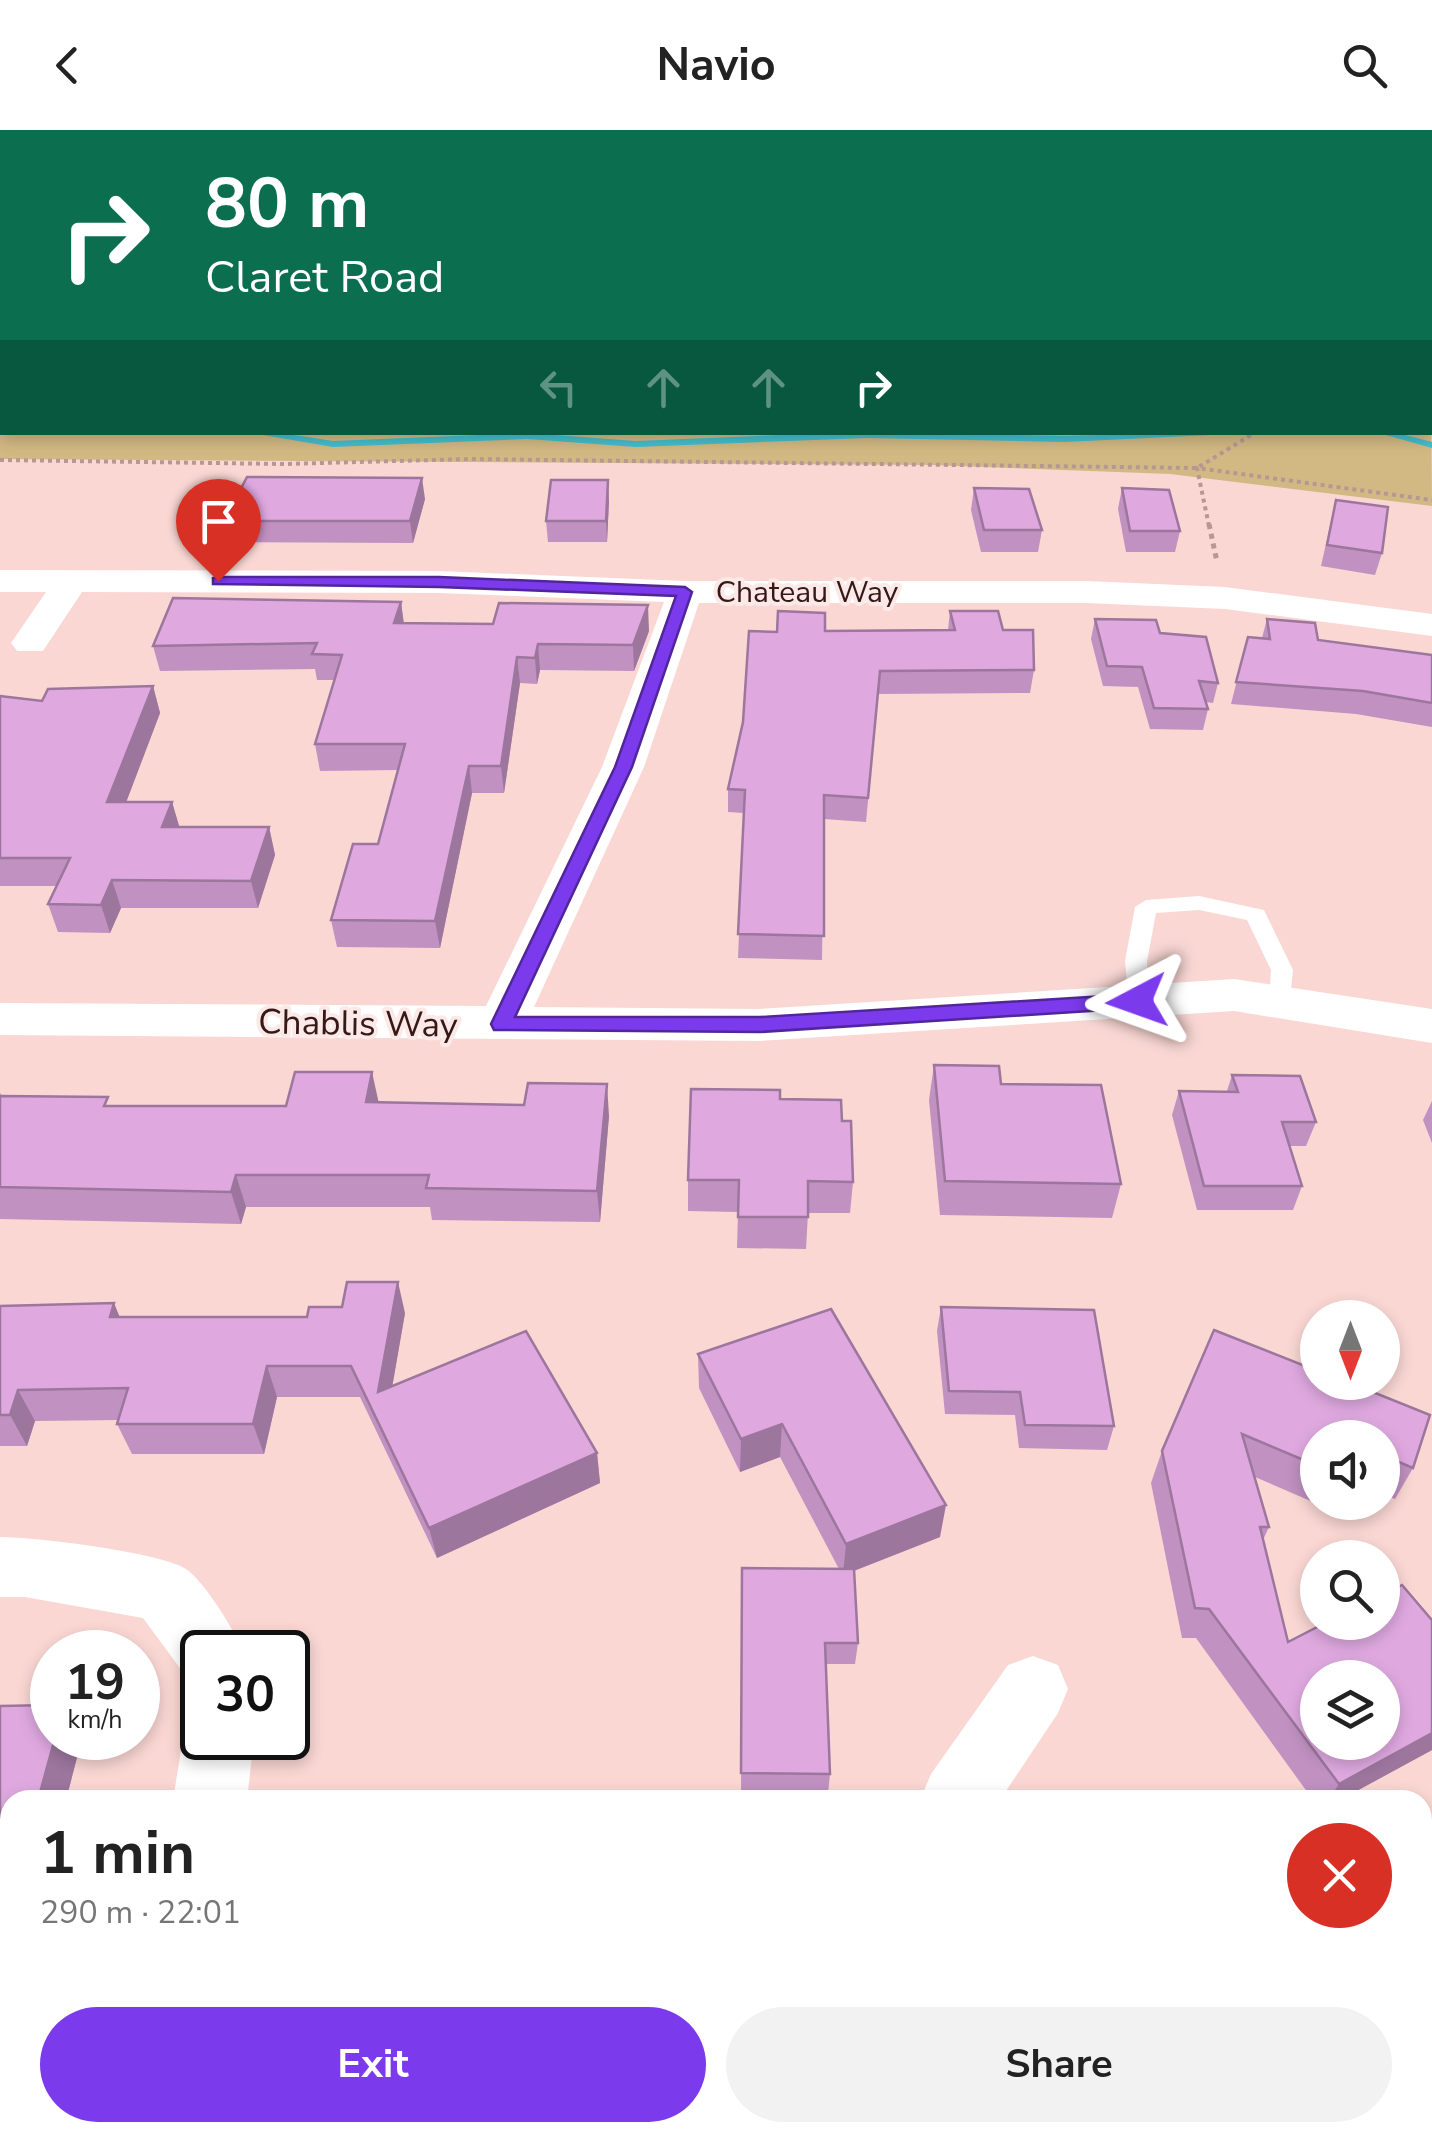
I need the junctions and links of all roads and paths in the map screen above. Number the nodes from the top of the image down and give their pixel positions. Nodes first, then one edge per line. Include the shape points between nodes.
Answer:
1 (1251, 435) edge
2 (0, 460) edge
3 (1197, 468) junction
4 (1432, 500) edge
5 (0, 581) edge
6 (71, 581) junction
7 (685, 592) junction
8 (1225, 598) junction
9 (1432, 625) edge
10 (30, 643) dead end
11 (1137, 1001) junction
12 (1281, 1002) junction
13 (0, 1019) edge
14 (501, 1024) junction
15 (1432, 1026) edge
16 (0, 1567) edge
17 (192, 1630) edge
18 (1033, 1690) dead end
19 (216, 1760) edge
20 (211, 1790) edge
21 (963, 1790) edge

1 - 3 path
2 - 3 path
3 - 4 path
3 - 8 path
5 - 6 street, Chateau Way
6 - 7 street, Chateau Way via 439,582
6 - 10 street
7 - 8 street, Chateau Way
7 - 14 street via 624,767
8 - 9 street, Chateau Way
11 - 12 street, Chablis Way via 1234,994
11 - 12 lane via 1146,908 1199,903 1256,915 1282,970
11 - 14 street, Chablis Way via 760,1024
12 - 15 street, Chablis Way
13 - 14 street, Chablis Way
16 - 17 street via 163,1591
18 - 21 street
19 - 20 street

